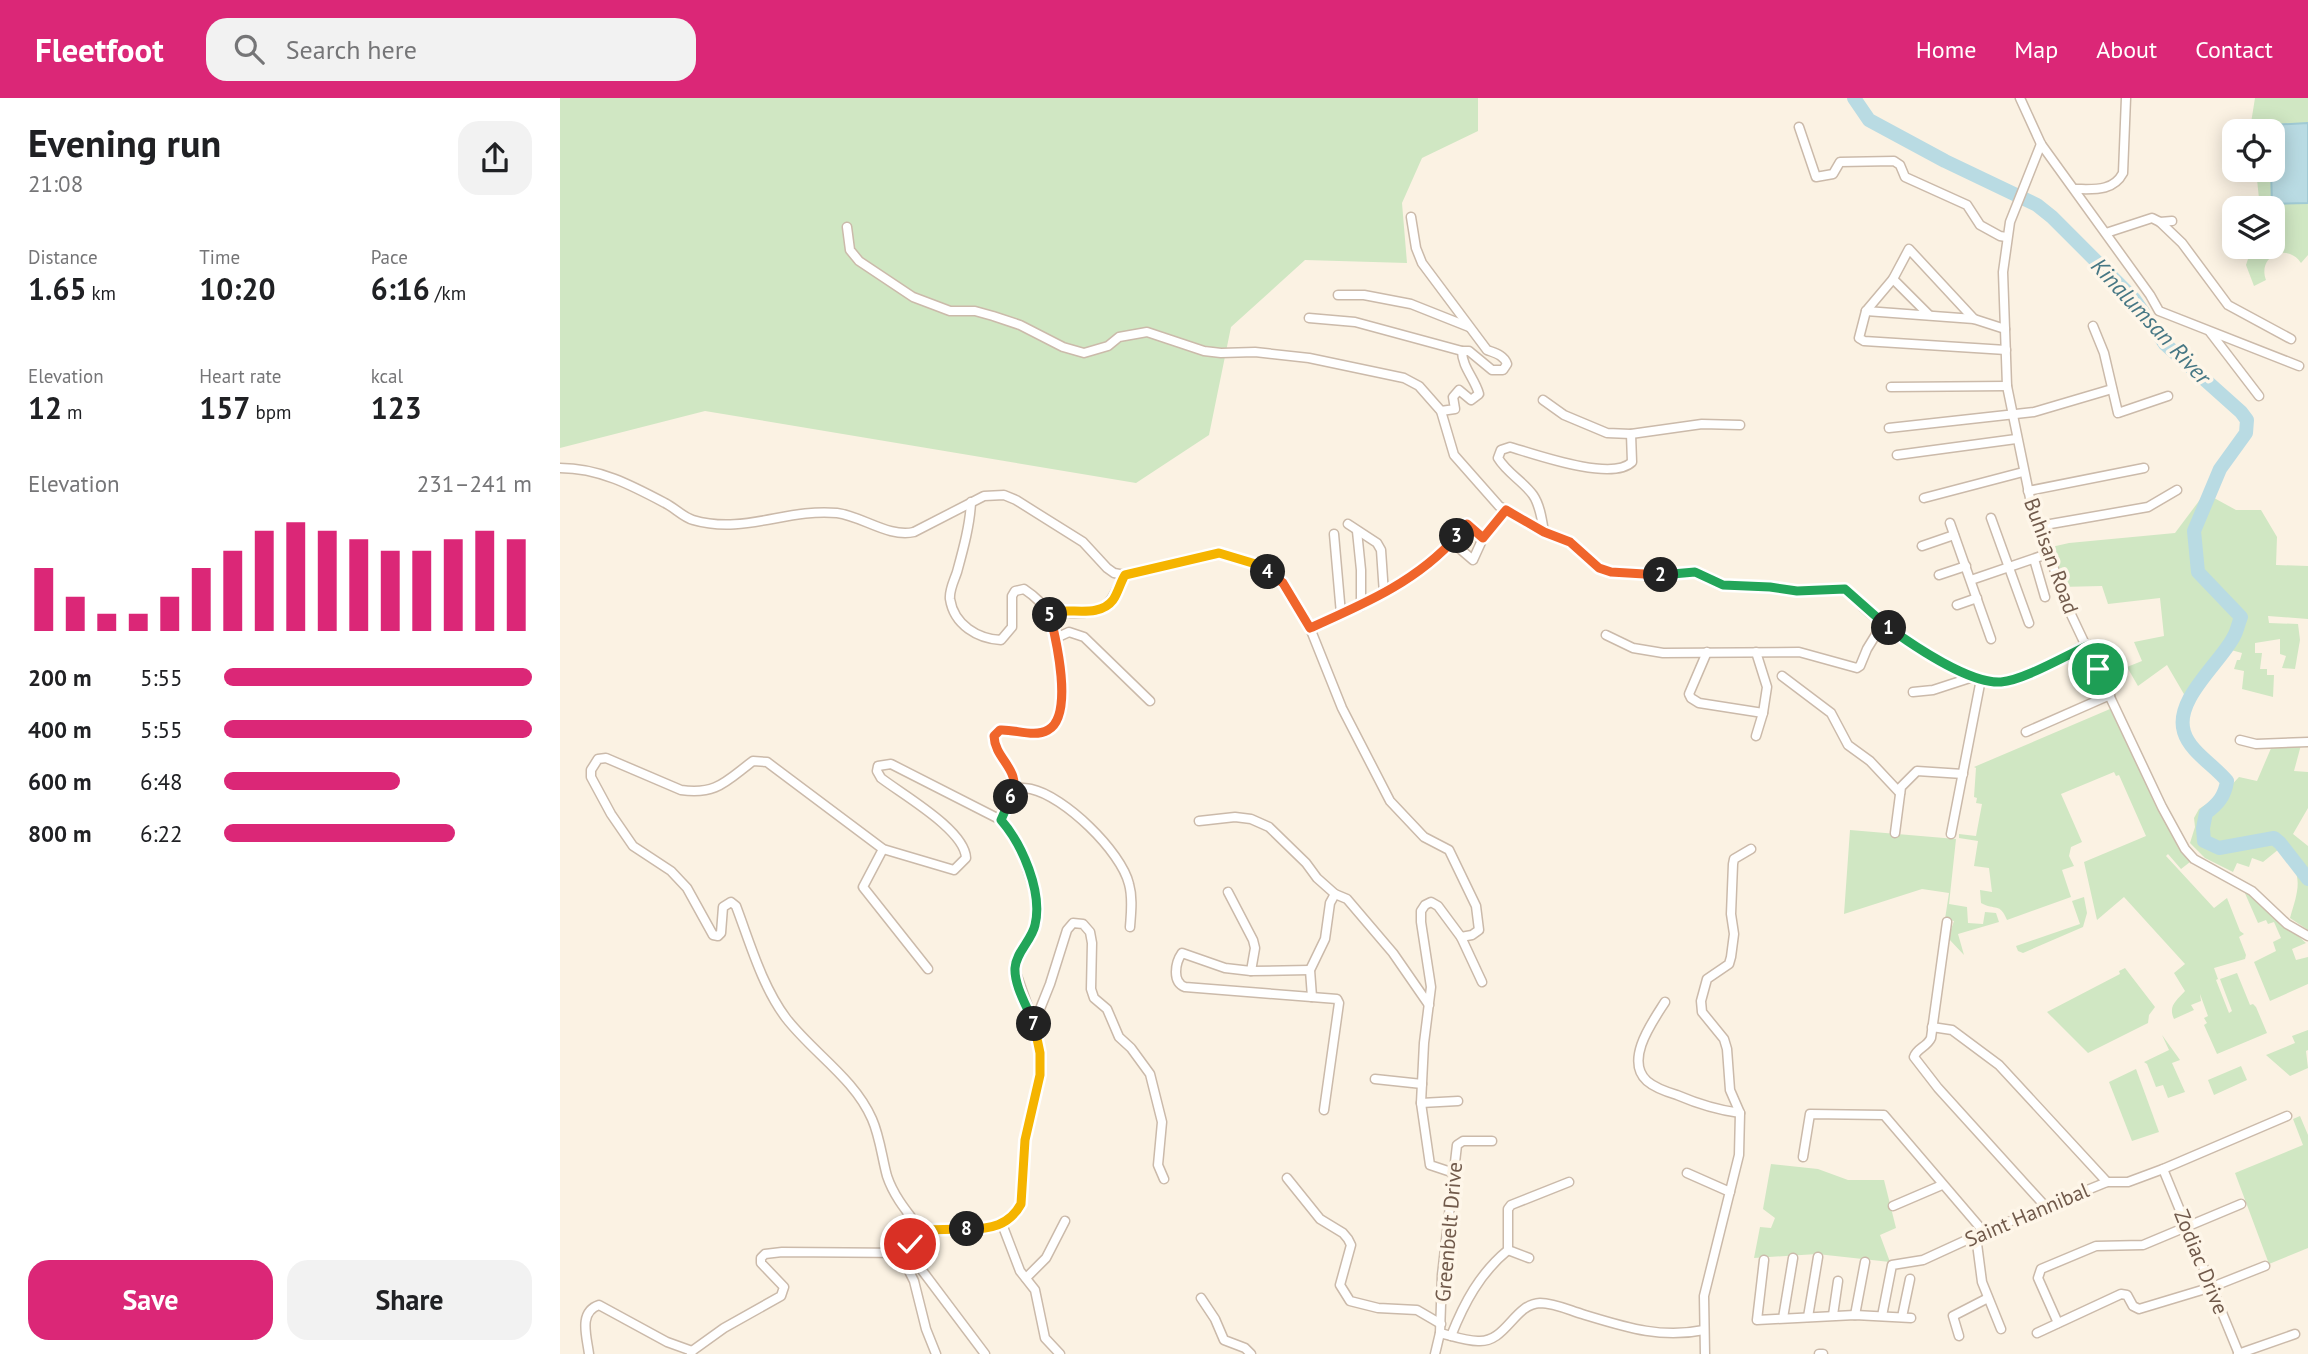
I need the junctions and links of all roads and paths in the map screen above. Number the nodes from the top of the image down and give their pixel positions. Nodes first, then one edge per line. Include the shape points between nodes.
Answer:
1 (2020, 98) edge
2 (2126, 98) edge
3 (1799, 127) dead end
4 (2041, 144) junction
5 (2075, 189) junction
6 (1411, 217) dead end
7 (2172, 221) dead end
8 (2160, 222) junction
9 (847, 227) dead end
10 (2106, 233) junction
11 (2006, 237) junction
12 (1893, 279) junction
13 (1338, 295) dead end
14 (1866, 311) junction
15 (1929, 315) junction
16 (1309, 318) dead end
17 (1974, 319) junction
18 (2092, 326) dead end
19 (1469, 327) junction
20 (2005, 329) junction
21 (2210, 332) junction
22 (2291, 339) dead end
23 (2006, 350) junction
24 (1462, 351) junction
25 (2299, 366) dead end
26 (2007, 386) junction
27 (1891, 387) dead end
28 (2112, 389) junction
29 (2168, 396) dead end
30 (2259, 396) dead end
31 (1543, 400) dead end
32 (1441, 411) junction
33 (2011, 415) junction
34 (1740, 425) dead end
35 (1889, 428) dead end
36 (1631, 434) junction
37 (2017, 439) junction
38 (1897, 455) dead end
39 (560, 468) edge
40 (2144, 468) dead end
41 (2023, 472) junction
42 (2177, 490) dead end
43 (2028, 491) junction
44 (1924, 498) dead end
45 (971, 502) junction
46 (1506, 510) junction
47 (1991, 518) dead end
48 (1950, 523) dead end
49 (1348, 524) dead end
50 (2039, 526) junction
51 (1357, 531) junction
52 (1544, 532) junction
53 (1334, 534) dead end
54 (1954, 536) junction
55 (1483, 538) junction
56 (1452, 542) junction
57 (1922, 546) dead end
58 (2050, 553) junction
59 (2034, 559) junction
60 (1966, 566) junction
61 (2010, 567) junction
62 (1125, 575) junction
63 (1939, 575) dead end
64 (1971, 580) junction
65 (1384, 594) junction
66 (2045, 597) dead end
67 (1977, 598) junction
68 (1957, 605) dead end
69 (1361, 606) junction
70 (1341, 614) junction
71 (1050, 615) junction
72 (1883, 623) junction
73 (2029, 623) dead end
74 (1310, 628) junction
75 (1606, 635) dead end
76 (1056, 638) junction
77 (1991, 639) dead end
78 (2087, 646) junction
79 (1707, 652) junction
80 (1756, 652) junction
81 (1782, 676) dead end
82 (1977, 678) junction
83 (1913, 692) dead end
84 (2110, 695) junction
85 (1150, 701) dead end
86 (1763, 713) junction
87 (2026, 732) dead end
88 (1756, 736) dead end
89 (2241, 740) dead end
90 (2308, 742) edge
91 (1963, 774) junction
92 (1015, 788) junction
93 (1900, 793) junction
94 (1001, 820) junction
95 (1199, 821) dead end
96 (1895, 833) dead end
97 (1951, 834) dead end
98 (883, 849) junction
99 (1751, 849) dead end
100 (1228, 892) dead end
101 (1335, 894) junction
102 (1947, 922) dead end
103 (1130, 927) dead end
104 (2308, 936) edge
105 (1461, 937) junction
106 (928, 969) dead end
107 (1310, 970) junction
108 (1251, 971) junction
109 (1482, 982) dead end
110 (1311, 997) junction
111 (1665, 1002) dead end
112 (1429, 1005) junction
113 (1034, 1024) junction
114 (1931, 1027) junction
115 (1376, 1079) dead end
116 (1422, 1084) junction
117 (1458, 1101) dead end
118 (1422, 1102) junction
119 (1324, 1110) dead end
120 (1740, 1113) junction
121 (2287, 1115) dead end
122 (1492, 1142) dead end
123 (1803, 1157) dead end
124 (2163, 1169) junction
125 (1454, 1173) junction
126 (1687, 1174) dead end
127 (1287, 1178) dead end
128 (1164, 1179) dead end
129 (1569, 1182) dead end
130 (2106, 1182) junction
131 (1942, 1185) junction
132 (1730, 1192) junction
133 (2241, 1204) dead end
134 (1893, 1206) dead end
135 (2045, 1206) junction
136 (1065, 1221) dead end
137 (1002, 1224) junction
138 (2186, 1226) junction
139 (921, 1230) junction
140 (1980, 1234) junction
141 (1508, 1250) junction
142 (909, 1253) junction
143 (1818, 1257) dead end
144 (1528, 1258) dead end
145 (1793, 1258) dead end
146 (1764, 1260) dead end
147 (1865, 1262) dead end
148 (2265, 1266) dead end
149 (1026, 1278) junction
150 (1910, 1279) dead end
151 (1838, 1281) dead end
152 (2212, 1287) junction
153 (1201, 1298) dead end
154 (1988, 1298) junction
155 (1833, 1315) junction
156 (1855, 1315) junction
157 (1882, 1316) junction
158 (1808, 1317) junction
159 (1783, 1318) junction
160 (2058, 1323) junction
161 (1441, 1329) junction
162 (2001, 1329) dead end
163 (1704, 1330) junction
164 (2037, 1333) dead end
165 (2295, 1334) dead end
166 (1451, 1336) junction
167 (1959, 1336) dead end
168 (692, 1352) edge
169 (589, 1354) edge
170 (936, 1354) edge
171 (985, 1354) edge
172 (1060, 1354) edge
173 (1251, 1354) edge
174 (1434, 1354) edge
175 (1705, 1354) edge
176 (2239, 1354) edge

1 - 4 street
2 - 5 street via 2120,179 2105,188
3 - 11 street via 1816,177 1833,174 1840,162 1898,162 1905,177 1967,205 1980,225
4 - 5 street
4 - 11 street, Buhisan Road
5 - 10 street
6 - 19 street via 1422,262
7 - 8 street
8 - 10 street via 2152,218
8 - 22 street via 2182,243 2228,305
9 - 32 street via 850,250 859,261 913,297 950,311 975,312 1020,325 1071,349 1096,351 1119,337 1147,332 1204,351 1310,358 1404,378 1419,386
10 - 21 street via 2159,311
11 - 20 street, Buhisan Road
12 - 14 street
12 - 15 street
12 - 17 street via 1909,249
13 - 19 street via 1411,304
14 - 15 street
14 - 23 street via 1859,338 1864,341
15 - 17 street
16 - 24 street via 1355,322
17 - 20 street
18 - 28 street
19 - 24 street via 1487,350 1502,356 1507,364 1503,370 1492,370 1473,353
20 - 23 street, Buhisan Road
21 - 25 street
21 - 30 street
23 - 26 street, Buhisan Road
24 - 32 street via 1479,394 1471,400 1459,390 1453,397 1455,410
26 - 27 street
26 - 33 street, Buhisan Road
28 - 29 street via 2118,413
28 - 33 street
31 - 36 street via 1564,415 1607,433
32 - 46 street via 1454,455
33 - 35 street
33 - 37 street, Buhisan Road
34 - 36 street via 1702,424
36 - 52 street via 1632,462 1625,467 1588,468 1510,447 1501,450 1498,458 1504,467 1533,495
37 - 38 street
37 - 41 street, Buhisan Road
39 - 45 street via 612,477 688,519 726,526 838,513 904,534
40 - 43 street
41 - 43 street, Buhisan Road
41 - 44 street
42 - 50 street via 2148,507
43 - 50 street, Buhisan Road
45 - 62 street via 994,495 1016,500 1083,542 1114,573
45 - 71 street via 950,593 955,613 975,633 1001,640 1012,628 1015,591 1024,589 1032,594
46 - 52 street
46 - 55 street
47 - 61 street
48 - 54 street
49 - 51 street
50 - 58 street, Buhisan Road
51 - 65 street via 1381,550
51 - 69 street
52 - 72 street via 1570,542 1599,568 1611,572 1657,576 1688,572 1723,585 1797,591 1845,589
53 - 70 street
54 - 57 street
54 - 60 street
55 - 56 street via 1467,524
55 - 56 street via 1473,560
56 - 65 street
58 - 59 street
58 - 78 street, Buhisan Road via 2067,606
59 - 61 street
59 - 66 street
60 - 63 street
60 - 64 street
61 - 64 street
61 - 73 street
62 - 71 street via 1113,600 1102,608
62 - 74 street via 1219,553 1259,565 1283,583
64 - 67 street
65 - 69 street
67 - 68 street
67 - 77 street
69 - 70 street
70 - 74 street
71 - 76 street
72 - 80 street via 1857,668 1799,652
72 - 82 street via 1927,653
74 - 105 street via 1342,708 1390,801 1417,831 1449,850 1453,858 1480,923 1479,930
75 - 79 street via 1633,648
76 - 85 street via 1069,632 1084,637
76 - 92 street via 1061,674 1057,721 1038,734 1000,730 994,736 994,746 1011,769
78 - 82 street via 2014,679
78 - 84 street, Buhisan Road
79 - 80 street
79 - 86 street via 1691,698
80 - 86 street via 1767,687
81 - 93 street via 1830,713 1850,747
82 - 83 street
82 - 91 street
84 - 87 street
84 - 104 street, Buhisan Road via 2185,849 2194,859 2252,891 2287,924
86 - 88 street
89 - 90 street via 2256,744
91 - 93 street via 1917,771 1904,782
91 - 97 street
92 - 94 street
92 - 103 street via 1033,789 1070,809 1115,855 1129,882
93 - 96 street
94 - 98 street via 884,764 878,766 881,778 954,834 963,845 965,858 948,870
94 - 113 street via 1023,856 1037,907 1035,926 1015,970
95 - 101 street via 1235,817 1269,827
98 - 106 street via 863,887
98 - 139 street via 767,762 753,761 714,789 702,791 681,790 606,758 598,759 592,770 596,788 633,846 671,871 687,888 713,935 720,933 723,907 731,902 736,906 763,977 784,1016 860,1099 872,1120 897,1199
99 - 120 street via 1733,864 1734,934 1729,964 1707,979 1701,1001 1702,1012 1724,1039 1730,1090
100 - 108 street via 1253,940
101 - 107 street via 1325,939
101 - 112 street via 1347,899 1393,953
102 - 114 street
105 - 109 street
105 - 112 street via 1438,906 1425,905 1421,922 1431,987
107 - 108 street
107 - 110 street
108 - 110 street via 1225,968 1182,953 1176,979 1185,987
110 - 119 street via 1333,997 1339,1003
111 - 120 street via 1639,1053 1643,1077 1651,1085 1705,1107
112 - 116 street
113 - 128 street via 1068,930 1073,923 1083,924 1093,943 1094,998 1107,1009 1119,1037 1150,1074 1162,1122 1158,1165
113 - 137 street via 1040,1075 1025,1140 1023,1190 1016,1213
114 - 130 street via 1952,1030 1999,1065
114 - 135 street via 1928,1044 1915,1053 1916,1060
115 - 116 street
116 - 118 street
117 - 118 street
118 - 125 street via 1430,1165
120 - 132 street via 1739,1155
121 - 124 street, Saint Hannibal
122 - 125 street, Greenbelt Drive via 1459,1142
123 - 131 street via 1810,1114 1884,1115
124 - 130 street, Saint Hannibal via 2128,1182
124 - 138 street, Zodiac Drive
125 - 161 street, Greenbelt Drive
126 - 132 street
127 - 161 street via 1320,1219 1348,1239 1351,1245 1340,1285 1350,1301 1388,1310 1417,1310
129 - 141 street via 1511,1205
130 - 135 street, Saint Hannibal
131 - 134 street
131 - 140 street
132 - 163 street via 1704,1296
133 - 138 street
135 - 140 street, Saint Hannibal
136 - 149 street via 1046,1258
137 - 139 street via 985,1229
137 - 149 street
138 - 152 street, Zodiac Drive
138 - 160 street via 2143,1245 2095,1246 2041,1269 2038,1278
139 - 142 street via 913,1237
140 - 154 street via 1982,1282
140 - 157 street, Saint Hannibal via 1923,1260 1892,1265
141 - 144 street
141 - 166 street via 1463,1304
142 - 168 street via 765,1254 761,1264 784,1287 781,1296
142 - 170 street via 907,1267
142 - 171 street
143 - 158 street
145 - 159 street
146 - 159 street via 1757,1320
147 - 156 street
148 - 152 street
149 - 172 street via 1035,1290 1045,1338
150 - 157 street via 1906,1318
151 - 155 street
152 - 160 street via 2139,1309 2121,1294
152 - 176 street, Zodiac Drive
153 - 173 street via 1224,1340
154 - 162 street
154 - 167 street via 1953,1316
155 - 156 street
155 - 158 street
156 - 157 street
158 - 159 street
160 - 164 street
161 - 166 street
161 - 174 street, Greenbelt Drive
163 - 166 street via 1658,1334 1536,1303 1494,1338 1480,1342
163 - 175 street
165 - 176 street
168 - 169 street via 599,1305 592,1307 585,1321

